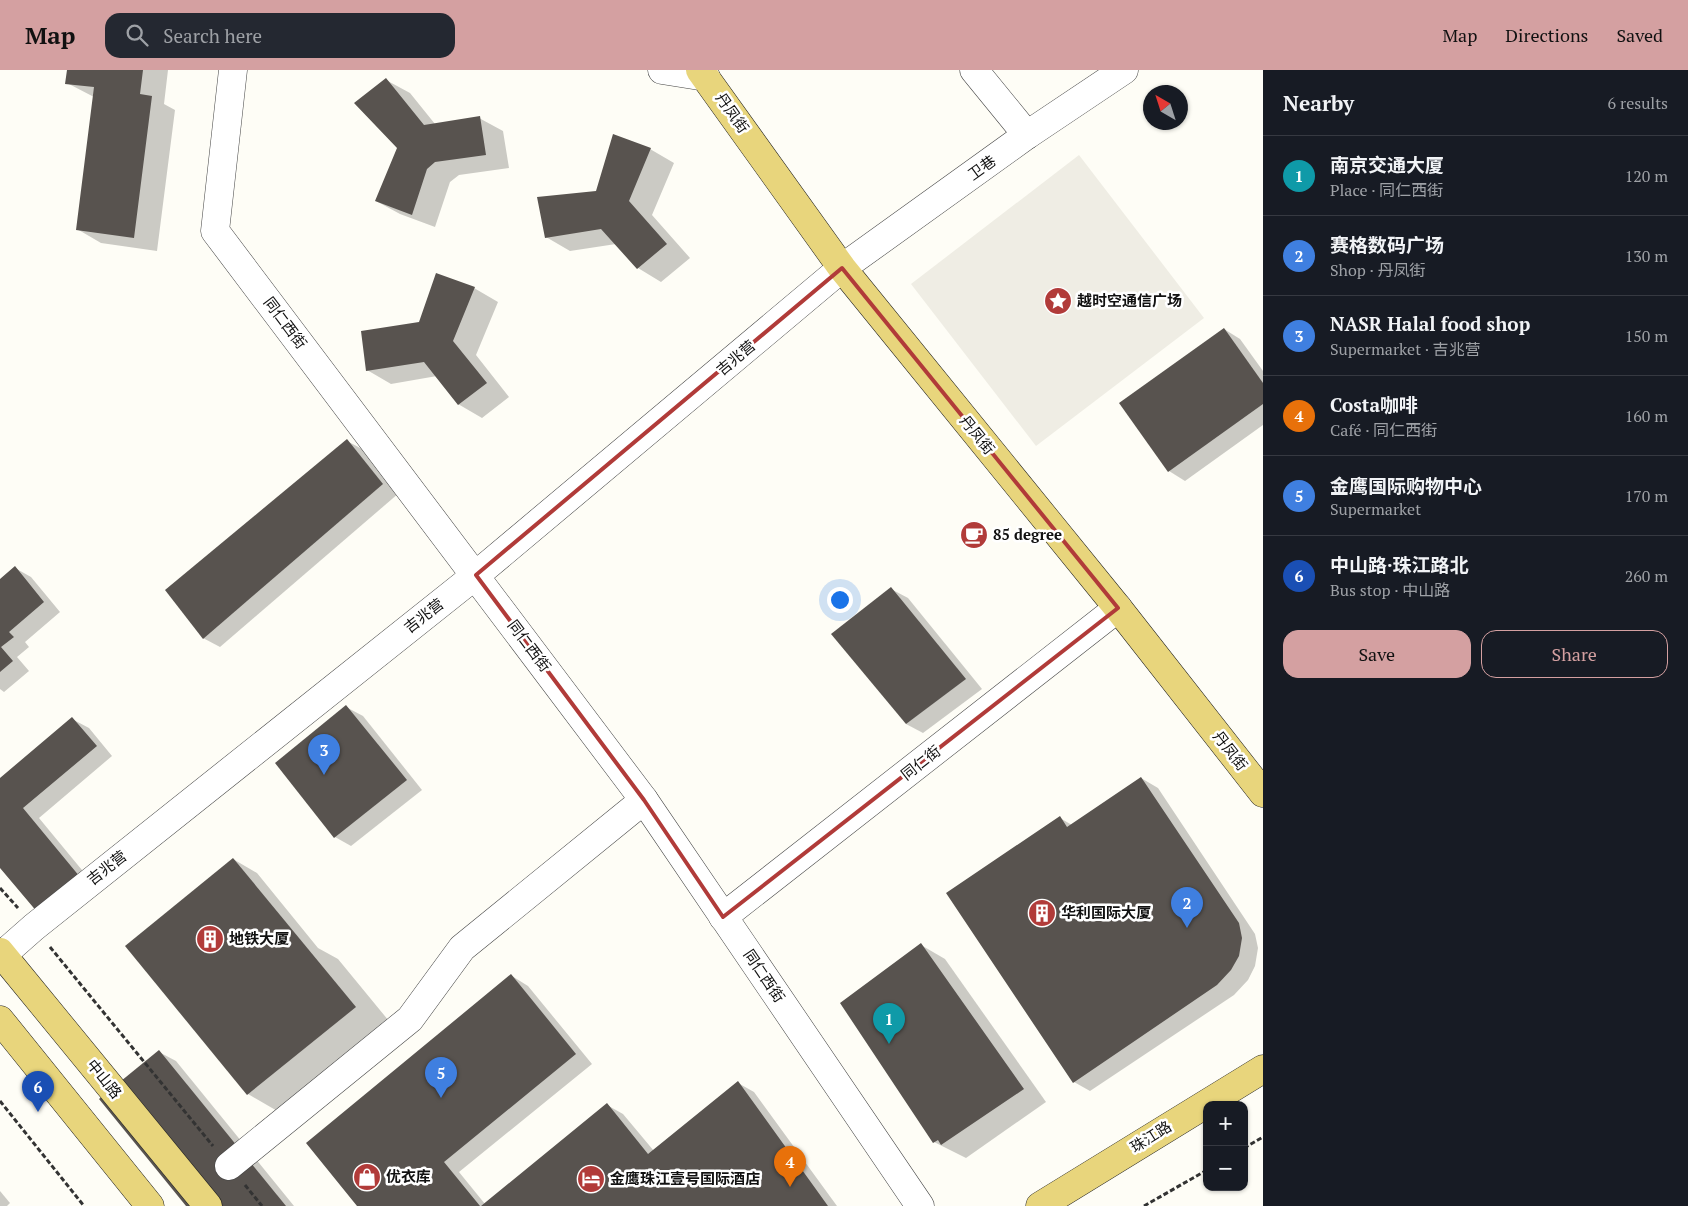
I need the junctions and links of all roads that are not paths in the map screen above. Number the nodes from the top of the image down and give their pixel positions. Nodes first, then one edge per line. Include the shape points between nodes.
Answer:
1 (233, 70) edge
2 (662, 70) edge
3 (974, 70) edge
4 (1124, 70) edge
5 (703, 74) edge
6 (1027, 135) junction
7 (842, 268) junction
8 (476, 575) junction
9 (1118, 608) junction
10 (1263, 793) edge
11 (644, 800) junction
12 (724, 917) junction
13 (1, 955) edge
14 (0, 1020) edge
15 (1263, 1069) edge
16 (230, 1166) road end
17 (150, 1206) edge
18 (208, 1206) edge
19 (920, 1206) edge
20 (1040, 1206) edge

1 - 8 street, 同仁西街 via 215,231
2 - 5 street
3 - 6 street
4 - 6 street, 卫巷
5 - 7 main road, 丹凤街
6 - 7 street, 卫巷
7 - 8 street, 吉兆营
7 - 9 main road, 丹凤街
8 - 11 street, 同仁西街
8 - 13 street, 吉兆营
9 - 10 main road, 丹凤街
9 - 12 street, 同仁街
11 - 12 street, 同仁西街
11 - 16 street via 462,948 410,1019
12 - 19 street, 同仁西街
13 - 18 main road, 中山路
14 - 17 main road
15 - 20 main road, 珠江路

